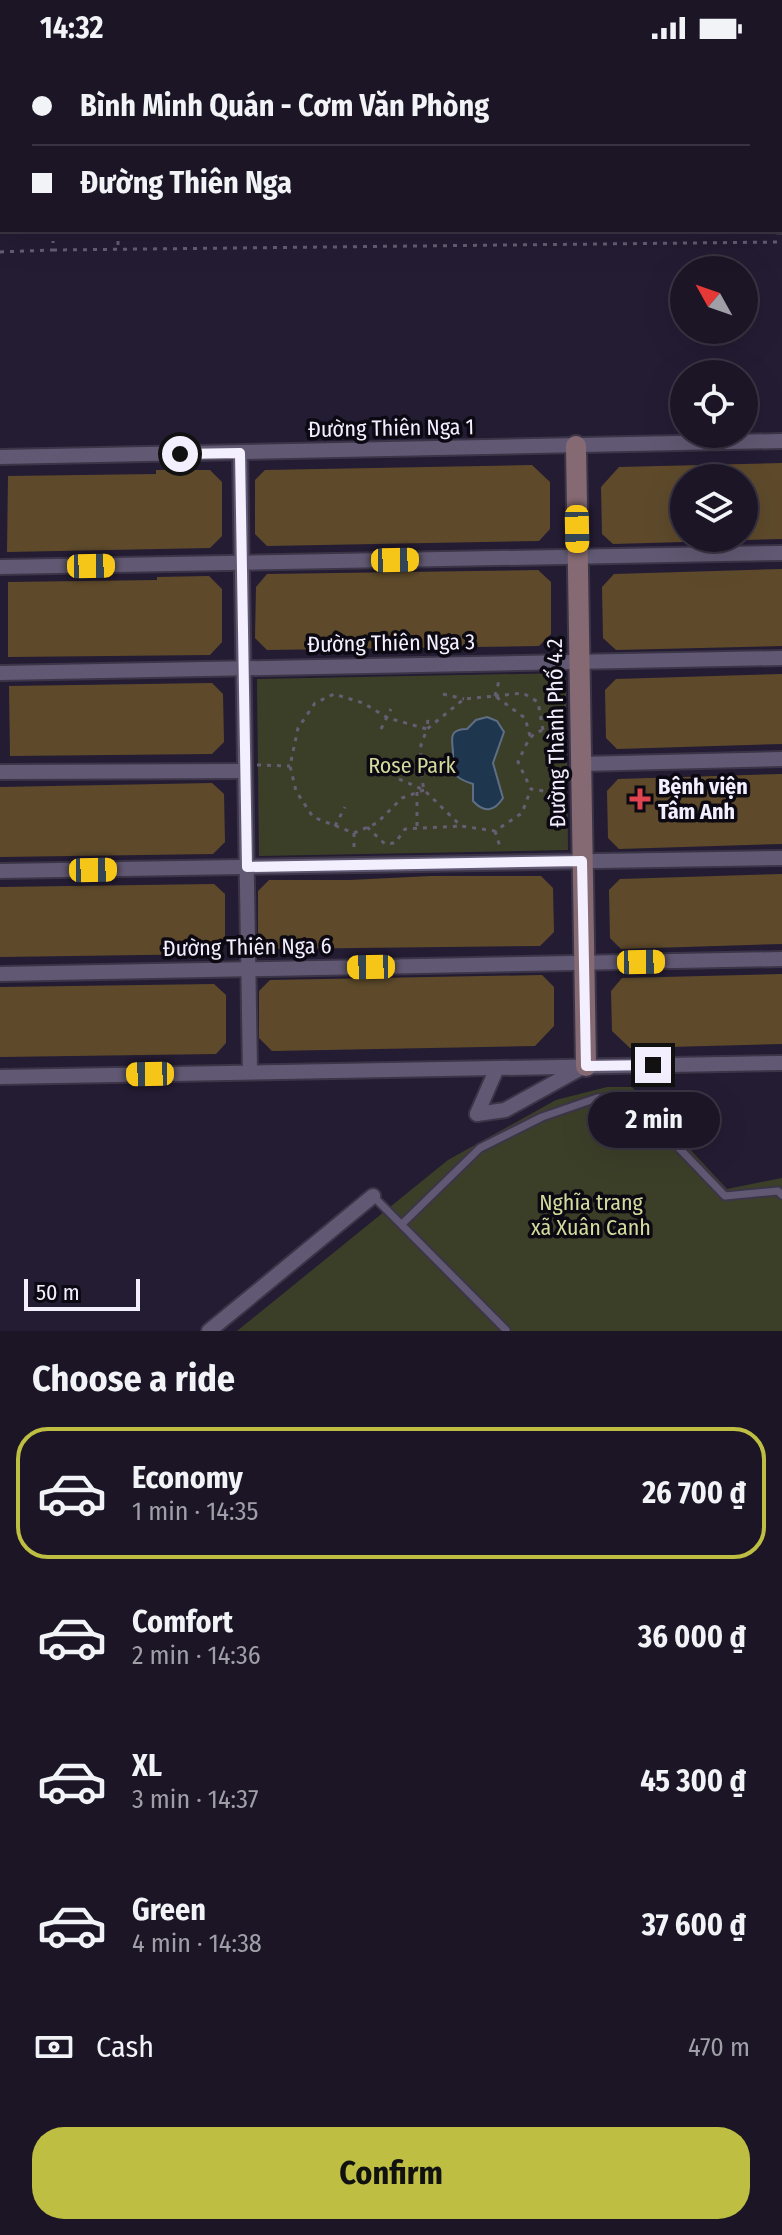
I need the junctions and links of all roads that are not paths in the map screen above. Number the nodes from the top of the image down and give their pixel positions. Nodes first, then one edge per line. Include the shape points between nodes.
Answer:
1 (782, 441) edge
2 (576, 446) junction
3 (240, 453) junction
4 (0, 457) edge
5 (782, 553) edge
6 (578, 557) junction
7 (242, 563) junction
8 (0, 567) edge
9 (782, 658) edge
10 (579, 662) junction
11 (244, 668) junction
12 (0, 673) edge
13 (782, 759) edge
14 (581, 764) junction
15 (245, 768) junction
16 (0, 772) edge
17 (782, 858) edge
18 (582, 861) junction
19 (247, 867) junction
20 (0, 871) edge
21 (782, 959) edge
22 (584, 963) junction
23 (249, 969) junction
24 (0, 974) edge
25 (782, 1063) edge
26 (586, 1066) junction
27 (497, 1068) junction
28 (250, 1072) junction
29 (0, 1077) edge
30 (782, 1195) edge
31 (373, 1196) joint
32 (402, 1224) junction
33 (506, 1330) edge
34 (209, 1331) edge

1 - 2 street, Đường Thiên Nga 1
2 - 3 street, Đường Thiên Nga 1
2 - 6 street, Đường Thành Phố 4.2
3 - 4 street, Đường Thiên Nga 1
3 - 7 street
5 - 6 street
6 - 7 street
6 - 10 street, Đường Thành Phố 4.2
7 - 8 street
7 - 11 street
9 - 10 street, Đường Thiên Nga 3
10 - 11 street, Đường Thiên Nga 3
10 - 14 street, Đường Thành Phố 4.2
11 - 12 street, Đường Thiên Nga 3
11 - 15 street
13 - 14 street
14 - 18 street, Đường Thành Phố 4.2
15 - 16 street
15 - 19 street
17 - 18 street
18 - 19 street
18 - 22 street, Đường Thành Phố 4.2
19 - 20 street
19 - 23 street
21 - 22 street, Đường Thiên Nga 6
22 - 23 street, Đường Thiên Nga 6
22 - 26 street, Đường Thành Phố 4.2
23 - 24 street, Đường Thiên Nga 6
23 - 28 street
25 - 26 street
26 - 27 street
26 - 27 street via 505,1110 477,1114
27 - 28 street
28 - 29 street
30 - 32 lane via 778,1191 725,1196 630,1097 597,1098 542,1117 480,1148
31 - 32 lane
31 - 34 street
32 - 33 lane

